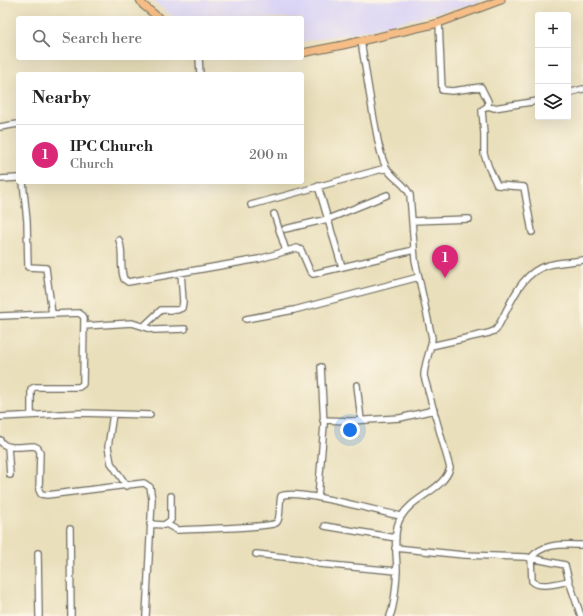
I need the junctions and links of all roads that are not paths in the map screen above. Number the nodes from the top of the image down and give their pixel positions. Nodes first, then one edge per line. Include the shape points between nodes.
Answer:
1 (140, 0) edge
2 (501, 0) edge
3 (157, 16) edge
4 (439, 23) junction
5 (361, 41) junction
6 (304, 53) edge
7 (199, 60) edge
8 (200, 72) edge
9 (583, 89) edge
10 (571, 93) edge
11 (535, 101) edge
12 (488, 106) junction
13 (16, 124) edge
14 (0, 127) edge
15 (386, 168) junction
16 (16, 178) edge
17 (0, 179) edge
18 (23, 184) edge
19 (318, 186) junction
20 (387, 195) dead end
21 (251, 205) dead end
22 (274, 214) dead end
23 (328, 219) junction
24 (469, 219) dead end
25 (412, 221) junction
26 (285, 228) dead end
27 (532, 232) dead end
28 (118, 240) dead end
29 (414, 250) junction
30 (286, 251) junction
31 (583, 260) edge
32 (342, 267) junction
33 (181, 272) junction
34 (419, 277) junction
35 (52, 314) junction
36 (0, 316) edge
37 (246, 319) dead end
38 (84, 326) junction
39 (144, 326) junction
40 (185, 329) dead end
41 (431, 346) junction
42 (322, 367) dead end
43 (357, 385) dead end
44 (434, 410) junction
45 (114, 414) junction
46 (31, 415) junction
47 (150, 415) dead end
48 (0, 416) edge
49 (324, 420) junction
50 (361, 420) junction
51 (0, 440) edge
52 (8, 447) junction
53 (10, 475) dead end
54 (127, 486) junction
55 (171, 496) dead end
56 (318, 497) junction
57 (401, 516) junction
58 (150, 524) junction
59 (166, 524) junction
60 (325, 526) dead end
61 (70, 529) dead end
62 (396, 538) junction
63 (583, 545) edge
64 (395, 548) junction
65 (38, 553) dead end
66 (256, 554) dead end
67 (531, 558) junction
68 (397, 571) junction
69 (569, 582) junction
70 (39, 616) edge
71 (71, 616) edge
72 (146, 616) edge
73 (390, 616) edge
74 (581, 616) edge

1 - 3 main road
2 - 4 main road
4 - 5 main road
4 - 12 street via 442,90 481,87
5 - 6 main road
5 - 15 street via 372,109
7 - 8 street
9 - 10 street
11 - 12 street via 494,108
12 - 27 street via 482,110 486,161 497,185 524,187
13 - 14 street
15 - 19 street
15 - 25 street via 395,180 407,188
16 - 17 street
18 - 35 street via 28,267 46,268
19 - 21 street
19 - 23 street
20 - 23 street
22 - 30 street
23 - 26 street
23 - 32 street
24 - 25 street
25 - 29 street
28 - 33 street via 121,248 121,271 125,281
29 - 32 street
29 - 34 street
30 - 32 street via 297,248 301,250 313,274
30 - 33 street via 259,259
31 - 41 street via 548,265 529,275 521,284 496,330
33 - 39 street via 182,308 161,310
34 - 37 street via 294,310
34 - 41 street via 432,338
35 - 36 street
35 - 38 street via 79,313 83,316
38 - 39 street via 132,323
38 - 46 street via 84,382 81,386 30,389
39 - 40 street via 154,330
41 - 44 street via 424,376
42 - 49 street
43 - 50 street
44 - 50 street via 400,418
44 - 57 street via 450,468 448,475
45 - 46 street
45 - 47 street
45 - 54 street via 108,447 111,462
46 - 48 street
49 - 50 street
49 - 56 street
51 - 52 street
52 - 53 street
52 - 54 street via 38,448 41,494
54 - 58 street via 144,483 150,487
55 - 59 street via 171,520
56 - 57 street
56 - 59 street via 288,494 281,496 278,520 275,524 177,530
57 - 62 street
58 - 59 street
58 - 72 street
60 - 62 street
61 - 71 street
62 - 64 street
63 - 67 street via 550,546 543,548
64 - 67 street
64 - 68 street
65 - 70 street
66 - 68 street via 302,559 319,564
67 - 69 street via 565,566
67 - 69 street via 532,582 536,585
68 - 73 street via 393,610
69 - 74 street

